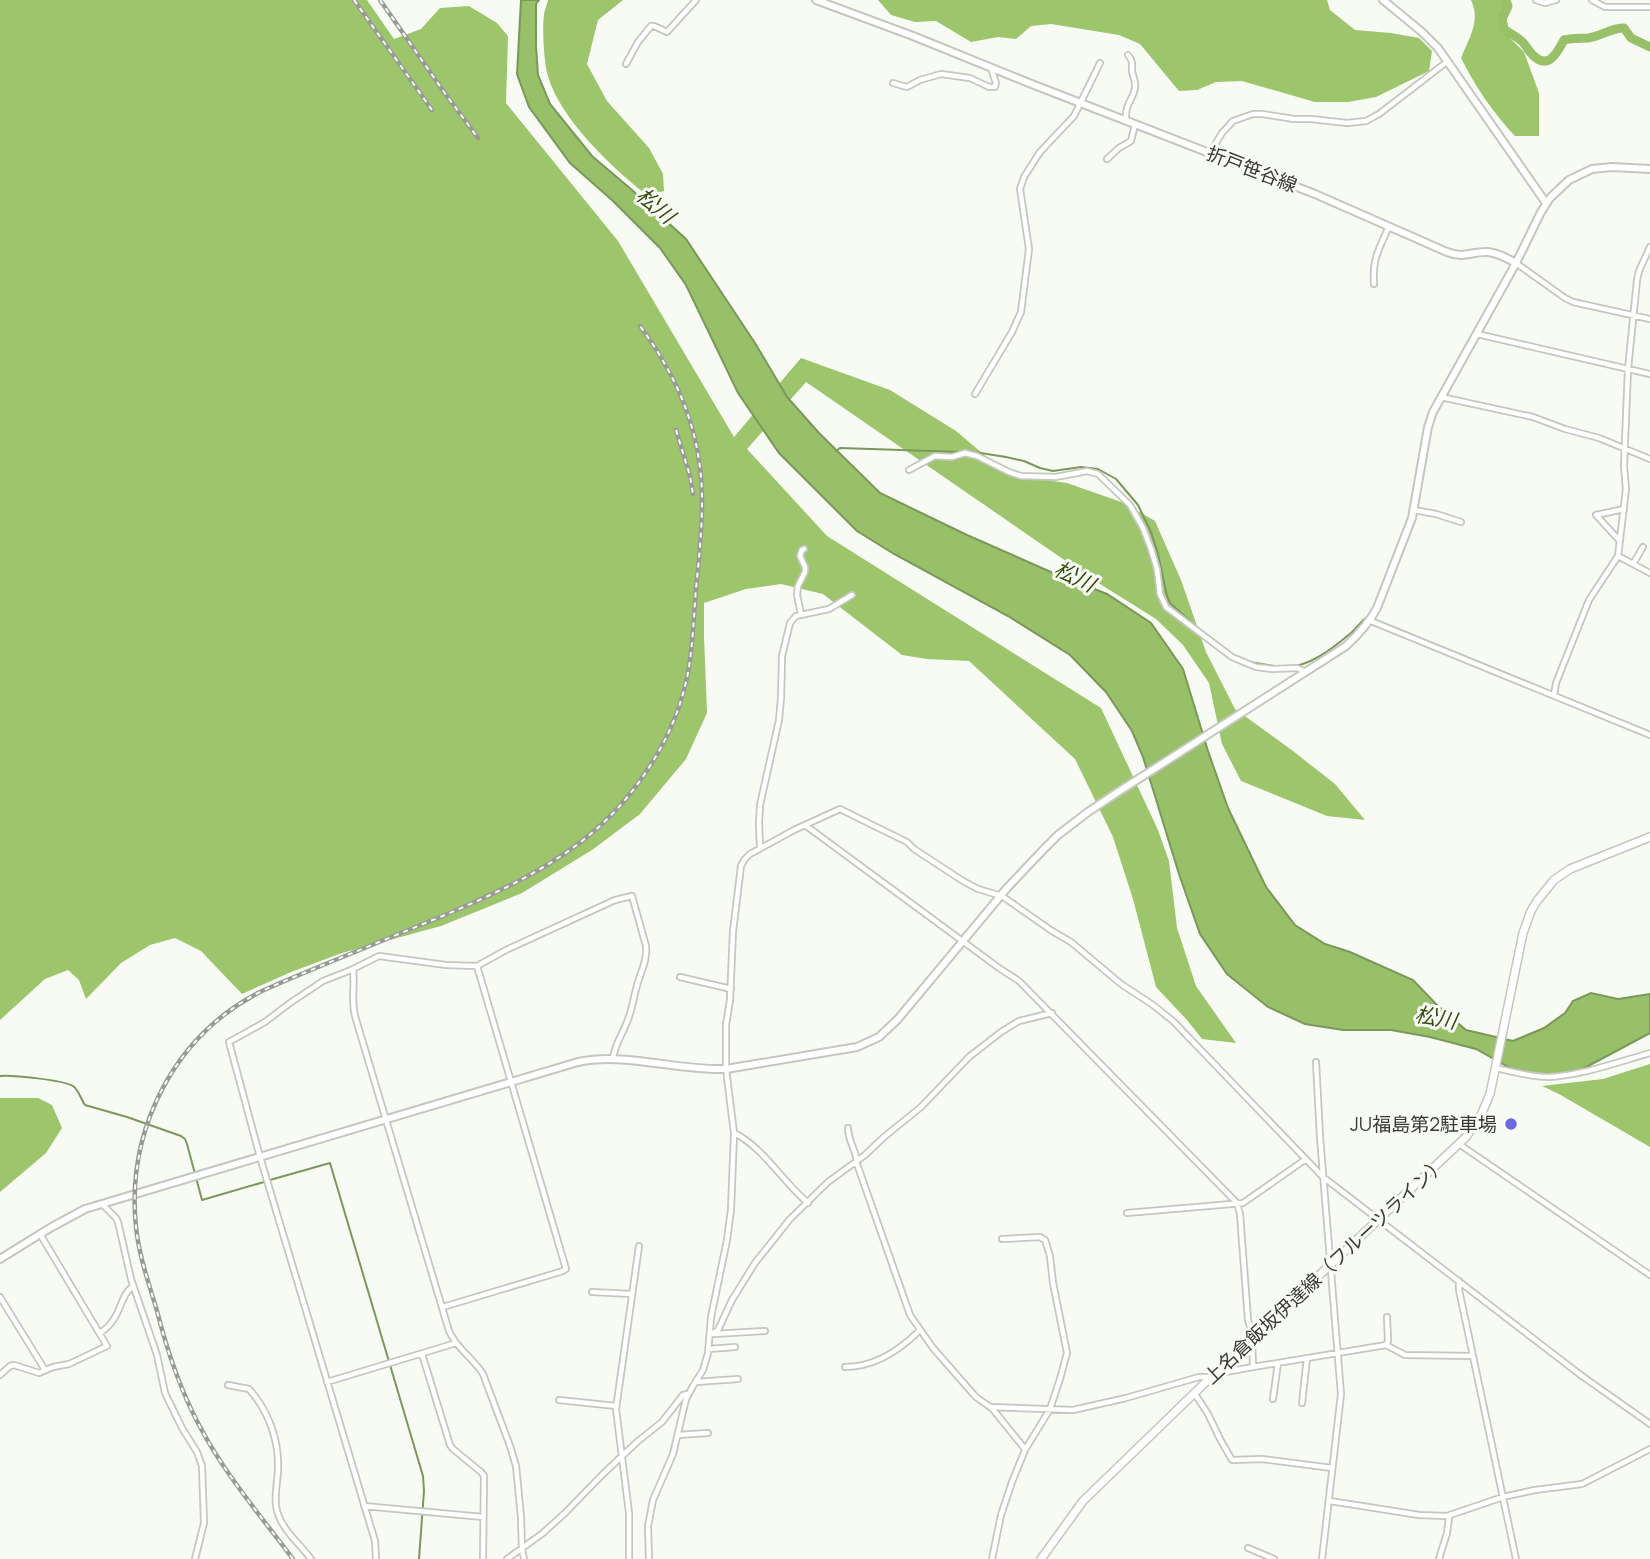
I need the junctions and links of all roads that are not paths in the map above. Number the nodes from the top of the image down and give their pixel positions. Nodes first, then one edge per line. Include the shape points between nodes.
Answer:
1 (696, 0) edge
2 (816, 0) edge
3 (1383, 0) edge
4 (1536, 0) edge
5 (1556, 0) edge
6 (1592, 0) edge
7 (1650, 7) edge
8 (1128, 55) dead end
9 (1448, 61) junction
10 (1100, 63) dead end
11 (626, 64) dead end
12 (991, 68) junction
13 (893, 83) dead end
14 (1080, 103) junction
15 (1126, 120) junction
16 (1135, 124) junction
17 (1210, 153) junction
18 (1107, 159) dead end
19 (1650, 169) edge
20 (1546, 203) junction
21 (1389, 225) junction
22 (1650, 247) edge
23 (1516, 263) junction
24 (1374, 285) dead end
25 (1633, 315) junction
26 (1650, 319) edge
27 (1477, 334) junction
28 (1628, 369) junction
29 (1650, 373) edge
30 (975, 394) dead end
31 (1441, 397) junction
32 (1626, 449) junction
33 (1650, 459) edge
34 (909, 470) dead end
35 (1624, 509) junction
36 (1414, 510) junction
37 (1461, 522) dead end
38 (1620, 540) junction
39 (1643, 547) dead end
40 (804, 549) dead end
41 (1618, 556) junction
42 (1633, 564) junction
43 (1650, 573) edge
44 (852, 596) dead end
45 (801, 614) junction
46 (1371, 621) junction
47 (1306, 671) junction
48 (1554, 695) junction
49 (1650, 735) edge
50 (805, 825) junction
51 (1650, 837) edge
52 (760, 848) junction
53 (1001, 895) junction
54 (963, 941) junction
55 (477, 966) junction
56 (353, 969) junction
57 (680, 977) dead end
58 (731, 989) junction
59 (1052, 1013) junction
60 (1650, 1053) edge
61 (613, 1058) junction
62 (1316, 1062) dead end
63 (1496, 1068) junction
64 (726, 1069) junction
65 (512, 1083) junction
66 (387, 1119) junction
67 (848, 1128) dead end
68 (734, 1133) junction
69 (1459, 1144) junction
70 (260, 1157) junction
71 (1306, 1159) junction
72 (858, 1161) junction
73 (1323, 1177) junction
74 (808, 1203) junction
75 (102, 1204) junction
76 (1237, 1205) junction
77 (1127, 1213) dead end
78 (1378, 1219) junction
79 (40, 1234) junction
80 (1002, 1239) dead end
81 (639, 1246) dead end
82 (0, 1259) edge
83 (1331, 1263) junction
84 (1650, 1275) edge
85 (1459, 1281) junction
86 (134, 1286) junction
87 (592, 1292) dead end
88 (632, 1294) junction
89 (0, 1297) edge
90 (443, 1307) junction
91 (1387, 1317) dead end
92 (920, 1330) junction
93 (765, 1331) dead end
94 (100, 1332) junction
95 (711, 1335) junction
96 (1254, 1336) junction
97 (456, 1343) junction
98 (1386, 1345) junction
99 (735, 1347) dead end
100 (709, 1349) junction
101 (1338, 1353) junction
102 (422, 1354) junction
103 (1473, 1356) junction
104 (1307, 1358) junction
105 (1278, 1363) junction
106 (845, 1367) dead end
107 (1253, 1367) junction
108 (1220, 1368) junction
109 (45, 1370) junction
110 (0, 1375) edge
111 (1210, 1378) junction
112 (738, 1379) dead end
113 (327, 1382) junction
114 (695, 1382) junction
115 (228, 1385) dead end
116 (1194, 1393) junction
117 (689, 1395) junction
118 (1273, 1399) dead end
119 (559, 1400) dead end
120 (1302, 1403) dead end
121 (616, 1406) junction
122 (990, 1407) junction
123 (1050, 1409) junction
124 (1650, 1424) edge
125 (708, 1433) dead end
126 (678, 1435) junction
127 (1650, 1449) edge
128 (1025, 1450) junction
129 (622, 1457) junction
130 (1332, 1468) junction
131 (1503, 1497) junction
132 (1330, 1500) junction
133 (364, 1506) junction
134 (1447, 1516) junction
135 (483, 1517) junction
136 (1248, 1548) dead end
137 (522, 1550) junction
138 (195, 1559) edge
139 (311, 1559) edge
140 (376, 1559) edge
141 (483, 1559) edge
142 (508, 1559) edge
143 (524, 1559) edge
144 (629, 1559) edge
145 (649, 1559) edge
146 (992, 1559) edge
147 (1041, 1559) edge
148 (1274, 1559) edge
149 (1322, 1559) edge
150 (1439, 1559) edge
151 (1516, 1559) edge

1 - 11 street via 667,32 650,27
2 - 12 street, 折戸笹谷線
3 - 9 street
4 - 5 street
6 - 7 street via 1605,8
8 - 15 street via 1136,85
9 - 17 street via 1366,121 1253,114 1233,121
9 - 20 street
10 - 14 street
12 - 13 street via 995,88 941,74 907,87
12 - 14 street, 折戸笹谷線
14 - 15 street, 折戸笹谷線
14 - 30 street via 1072,120 1040,152 1022,181 1029,249 1021,312
15 - 16 street, 折戸笹谷線
16 - 17 street, 折戸笹谷線
16 - 18 street via 1131,141
17 - 21 street, 折戸笹谷線
19 - 20 street via 1592,169 1569,180
20 - 23 street
21 - 23 street, 折戸笹谷線 via 1455,255 1490,252
21 - 24 street via 1374,260
22 - 25 street via 1639,271
23 - 25 street via 1573,302
23 - 27 street
25 - 26 street
25 - 28 street
27 - 28 street
27 - 31 street
28 - 29 street
28 - 32 street
31 - 32 street via 1533,417
31 - 36 street via 1428,426
32 - 33 street
32 - 35 street
34 - 47 street via 935,456 965,453 1021,476 1098,474 1130,505 1143,528 1166,607 1232,657 1256,667
35 - 38 street
35 - 38 street via 1596,515
36 - 37 street
36 - 46 street
38 - 41 street
39 - 42 street
40 - 45 street via 800,556 805,572 797,591
41 - 42 street
41 - 48 street via 1588,600
42 - 43 street
44 - 45 street via 829,609
45 - 52 street via 792,620 784,644 779,720 760,805
46 - 47 street via 1346,646
46 - 48 street
47 - 53 street via 1088,812 1058,835
48 - 49 street
50 - 52 street
50 - 53 street via 840,810 907,842 962,881
50 - 54 street
51 - 63 main road, 上名倉飯坂伊達線（フルーツライン） via 1562,874 1537,901 1526,922
52 - 58 street via 741,866
53 - 54 street
53 - 71 street via 1167,1016
54 - 59 street via 1019,981
54 - 64 street via 873,1041
55 - 56 street via 382,956
55 - 61 street via 615,900 632,897 647,954
55 - 65 street
56 - 66 street via 353,1009
56 - 70 street via 323,981 229,1042
57 - 58 street
58 - 64 street
59 - 72 street via 1018,1021 1001,1032
59 - 76 street
60 - 63 street via 1548,1077
61 - 64 street
61 - 65 street via 578,1062
62 - 73 street
63 - 69 main road, 上名倉飯坂伊達線（フルーツライン） via 1484,1109
64 - 68 street
65 - 66 street
65 - 90 street via 565,1270
66 - 70 street
66 - 90 street
67 - 72 street
68 - 74 street
68 - 95 street via 731,1210
69 - 78 main road, 上名倉飯坂伊達線（フルーツライン）
69 - 84 street
70 - 75 street
70 - 113 street
71 - 73 street
71 - 76 street
72 - 74 street
72 - 92 street via 897,1281
73 - 78 street
73 - 83 street
74 - 95 street via 755,1263
75 - 79 street
75 - 86 street via 118,1222
76 - 77 street
76 - 96 street via 1248,1320
78 - 83 main road, 上名倉飯坂伊達線（フルーツライン）
78 - 85 street
79 - 82 street
79 - 94 street
80 - 123 street via 1043,1238 1050,1255 1067,1353
81 - 88 street
83 - 96 main road, 上名倉飯坂伊達線（フルーツライン）
83 - 101 street
85 - 103 street
85 - 124 street
86 - 94 street via 113,1322
86 - 138 street via 165,1393 201,1463 204,1523
87 - 88 street
88 - 121 street
89 - 109 street
90 - 97 street
91 - 98 street
92 - 106 street via 870,1364
92 - 122 street
93 - 95 street
94 - 109 street via 105,1348
95 - 100 street
96 - 107 street
96 - 108 main road, 上名倉飯坂伊達線（フルーツライン）
97 - 102 street
97 - 137 street via 483,1374 513,1454
98 - 101 street
98 - 103 street via 1405,1355
99 - 100 street
100 - 114 street
101 - 104 street
101 - 130 street via 1341,1394
102 - 113 street
102 - 135 street via 450,1446 484,1476
103 - 131 street
104 - 105 street
104 - 120 street
105 - 107 street
105 - 118 street
107 - 108 street via 1226,1372
108 - 111 main road, 上名倉飯坂伊達線（フルーツライン）
109 - 110 street via 37,1373 14,1365
111 - 116 main road, 上名倉飯坂伊達線（フルーツライン）
111 - 123 street via 1073,1410
112 - 114 street
113 - 133 street
114 - 117 street
115 - 139 street via 249,1389 265,1412 276,1447 277,1513
116 - 130 street via 1232,1460
116 - 147 main road, 上名倉飯坂伊達線（フルーツライン） via 1083,1502
117 - 126 street
117 - 129 street
119 - 121 street
121 - 129 street
122 - 123 street
122 - 128 street
123 - 128 street
125 - 126 street
126 - 145 street via 653,1500
127 - 131 street via 1582,1484
128 - 146 street via 1001,1515
129 - 137 street
129 - 144 street
130 - 132 street
131 - 134 street
131 - 151 street
132 - 134 street
132 - 149 street
133 - 135 street
133 - 140 street
134 - 150 street via 1449,1525
135 - 141 street
136 - 148 street
137 - 142 street
137 - 143 street

